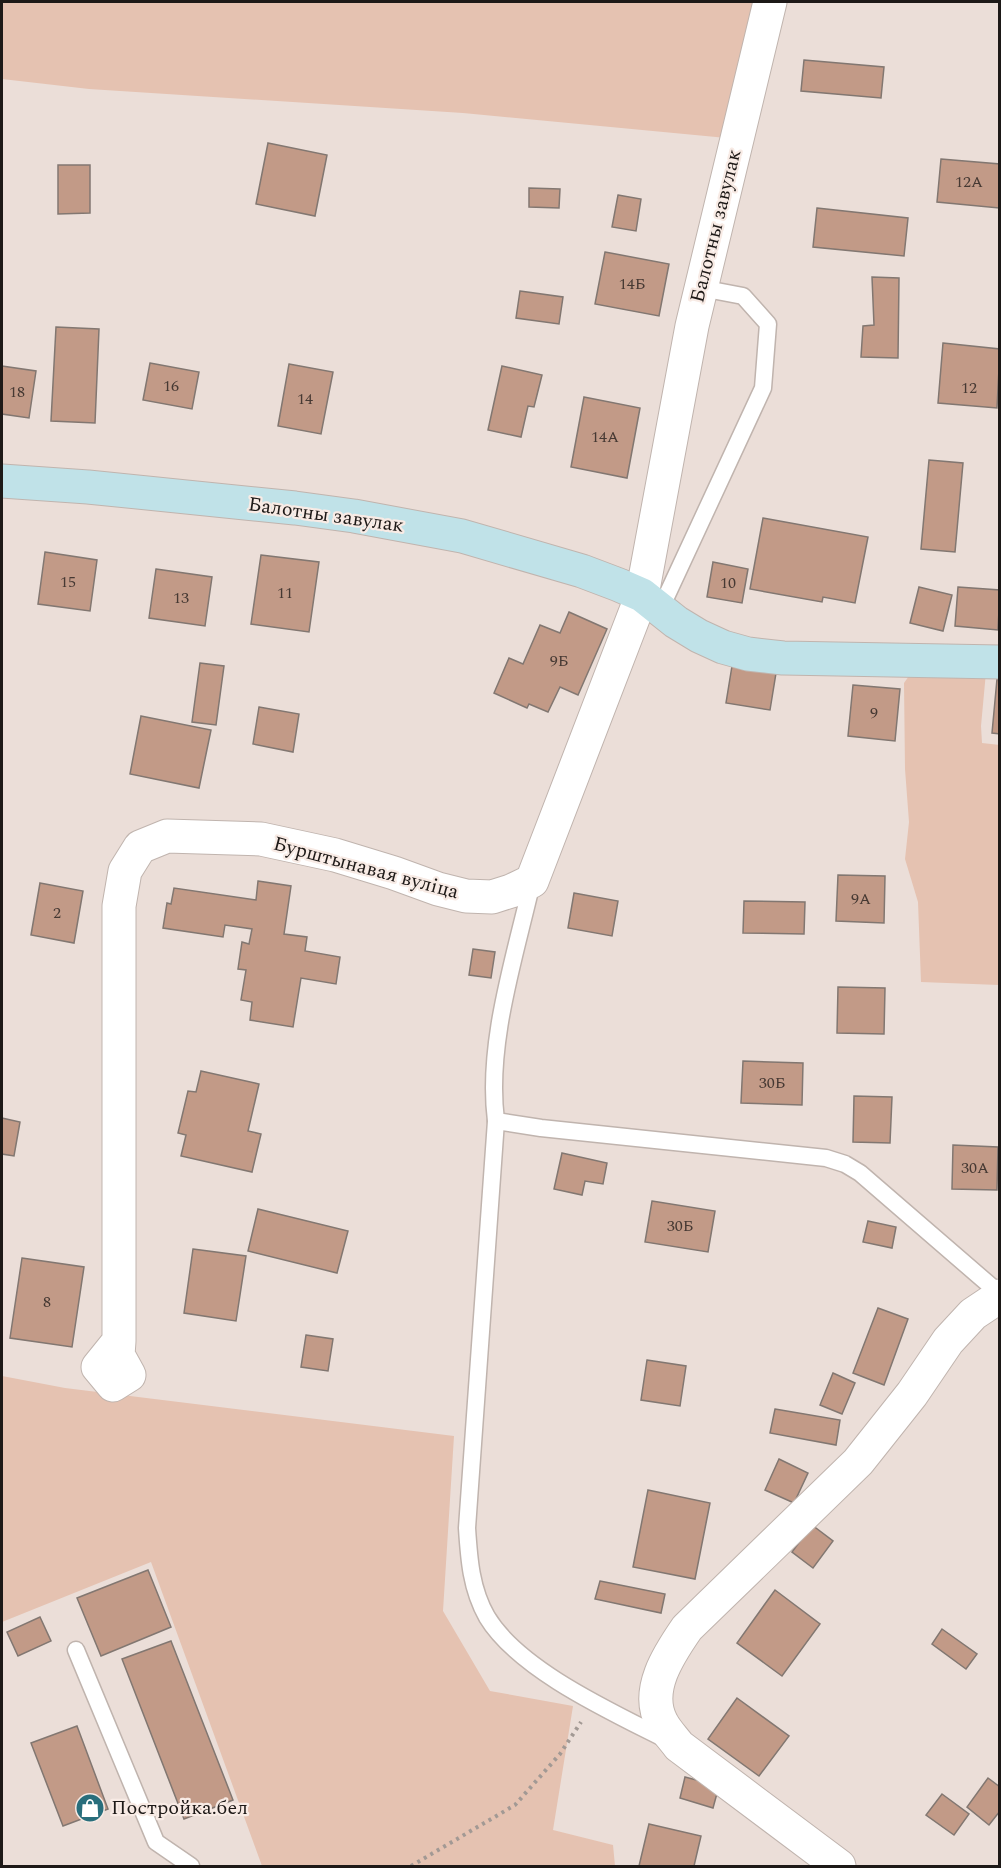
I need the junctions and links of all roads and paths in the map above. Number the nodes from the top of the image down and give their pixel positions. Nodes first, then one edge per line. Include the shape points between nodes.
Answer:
1 (770, 2) edge
2 (701, 288) junction
3 (2, 481) edge
4 (651, 603) junction
5 (999, 662) edge
6 (532, 881) junction
7 (496, 1121) junction
8 (999, 1295) edge
9 (118, 1341) dead end
10 (76, 1650) dead end
11 (595, 1703) junction
12 (679, 1746) junction
13 (191, 1866) edge
14 (411, 1866) edge
15 (839, 1866) edge

1 - 2 street, Балотны завулак
2 - 4 street, Балотны завулак
2 - 4 lane via 743,296 768,324 763,388
3 - 4 main road, Балотны завулак via 354,516 462,536 582,571
4 - 5 main road, Балотны завулак via 699,636 748,654
4 - 6 street
6 - 7 lane via 500,1024 493,1099
6 - 9 street, Бурштынавая вуліца via 492,897 466,896 335,855 261,839 167,836 140,847 125,871 119,906
7 - 8 lane via 826,1158 845,1164
7 - 11 lane via 467,1528 469,1563 487,1616 505,1641
8 - 12 street via 973,1314 948,1341 858,1462 681,1637 657,1685 656,1705 662,1723
10 - 13 lane via 156,1842
11 - 12 lane
11 - 14 path via 560,1754 515,1804
12 - 15 street

